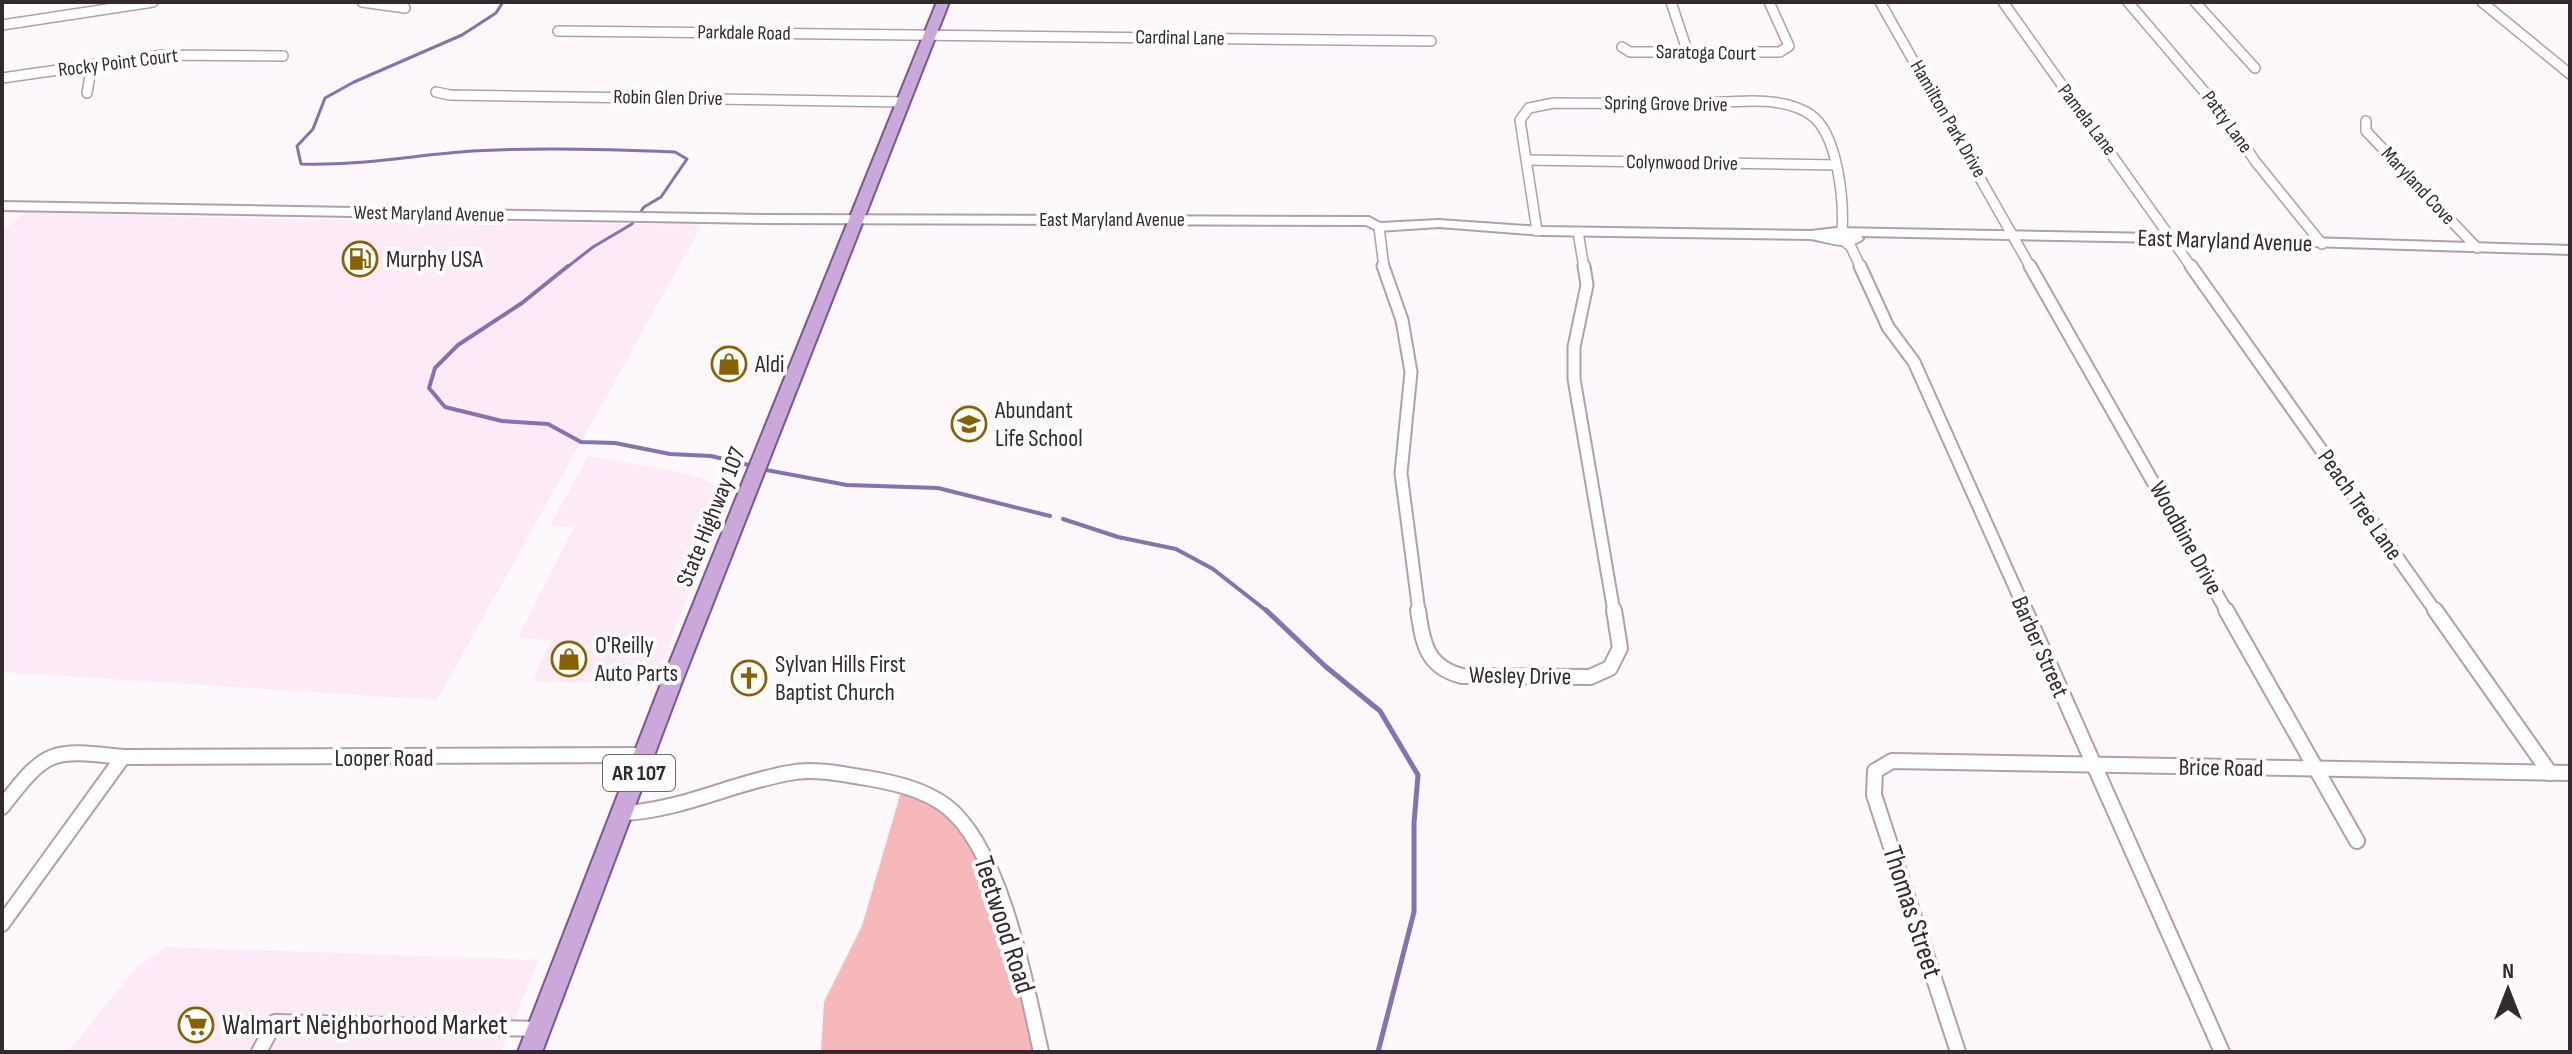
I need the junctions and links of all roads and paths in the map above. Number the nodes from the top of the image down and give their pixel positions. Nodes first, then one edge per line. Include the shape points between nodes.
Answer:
1 (153, 2) edge
2 (362, 2) edge
3 (943, 2) edge
4 (1671, 2) edge
5 (1769, 2) edge
6 (1880, 2) edge
7 (2003, 2) edge
8 (2128, 2) edge
9 (2195, 2) edge
10 (2482, 2) edge
11 (405, 8) dead end
12 (2, 25) edge
13 (558, 31) dead end
14 (930, 35) junction
15 (1431, 41) dead end
16 (1622, 47) dead end
17 (1688, 53) junction
18 (283, 56) dead end
19 (92, 64) junction
20 (2255, 68) dead end
21 (2570, 74) edge
22 (2, 78) edge
23 (436, 92) dead end
24 (87, 93) dead end
25 (902, 102) junction
26 (2366, 121) dead end
27 (1527, 160) junction
28 (1836, 165) junction
29 (2, 206) edge
30 (856, 219) junction
31 (1381, 222) junction
32 (1537, 231) junction
33 (1578, 232) junction
34 (2015, 235) junction
35 (1847, 236) junction
36 (2169, 238) junction
37 (2322, 244) junction
38 (2477, 248) junction
39 (2570, 250) edge
40 (646, 755) junction
41 (123, 757) junction
42 (2093, 766) junction
43 (2317, 770) junction
44 (1875, 771) joint
45 (2550, 773) junction
46 (2570, 773) edge
47 (2, 807) edge
48 (624, 813) junction
49 (2357, 841) dead end
50 (2, 924) edge
51 (539, 1029) junction
52 (259, 1052) edge
53 (530, 1052) edge
54 (1041, 1052) edge
55 (1958, 1052) edge
56 (2222, 1052) edge

1 - 12 street
2 - 11 street
3 - 14 main road, State Highway 107 / AR 107
4 - 17 street
5 - 17 street, Saratoga Court via 1789,46 1786,50
6 - 34 street, Hamilton Park Drive
7 - 36 street, Pamela Lane
8 - 37 street, Patty Lane via 2225,116
9 - 20 street
10 - 21 street
13 - 14 street, Parkdale Road
14 - 15 street, Cardinal Lane
14 - 25 main road, State Highway 107 / AR 107
16 - 17 street, Saratoga Court via 1630,52
18 - 19 street, Rocky Point Court via 163,55
19 - 22 street, Rocky Point Court
19 - 24 street
23 - 25 street, Robin Glen Drive
25 - 30 main road, State Highway 107 / AR 107
26 - 38 street, Maryland Cove via 2366,131
27 - 28 street, Colynwood Drive
27 - 28 street, Spring Grove Drive via 1520,120 1525,110 1540,104 1767,104 1817,119
27 - 32 street, Spring Grove Drive
28 - 35 street, Spring Grove Drive
29 - 30 street, West Maryland Avenue
30 - 31 street, East Maryland Avenue
30 - 40 main road, State Highway 107 / AR 107
31 - 32 street, East Maryland Avenue
31 - 33 street, Wesley Drive via 1384,273 1402,320 1411,372 1401,473 1423,646 1441,669 1462,676 1590,677 1610,668 1620,648 1574,379 1574,347 1587,285
32 - 33 street, East Maryland Avenue
33 - 35 street, East Maryland Avenue
34 - 35 street, East Maryland Avenue
34 - 36 street, East Maryland Avenue
34 - 43 street, Woodbine Drive
35 - 42 street, Barber Street via 1888,327 1914,362
36 - 37 street, East Maryland Avenue
36 - 45 street, Peach Tree Lane
37 - 38 street, East Maryland Avenue
38 - 39 street, East Maryland Avenue
40 - 41 street, Looper Road
40 - 48 main road, State Highway 107 / AR 107
41 - 47 street, Looper Road via 53,752 36,762
41 - 50 street
42 - 43 street, Brice Road
42 - 44 street, Brice Road via 1914,759 1892,761
42 - 56 street, Barber Street
43 - 45 street, Brice Road
43 - 49 street, Woodbine Drive
44 - 55 street, Thomas Street via 1877,806
45 - 46 street, Brice Road
48 - 51 main road, State Highway 107 / AR 107
48 - 54 street, Teetwood Road via 672,810 792,772 903,785 943,804 965,825 990,870
51 - 52 street via 275,1022
51 - 53 main road, State Highway 107 / AR 107

